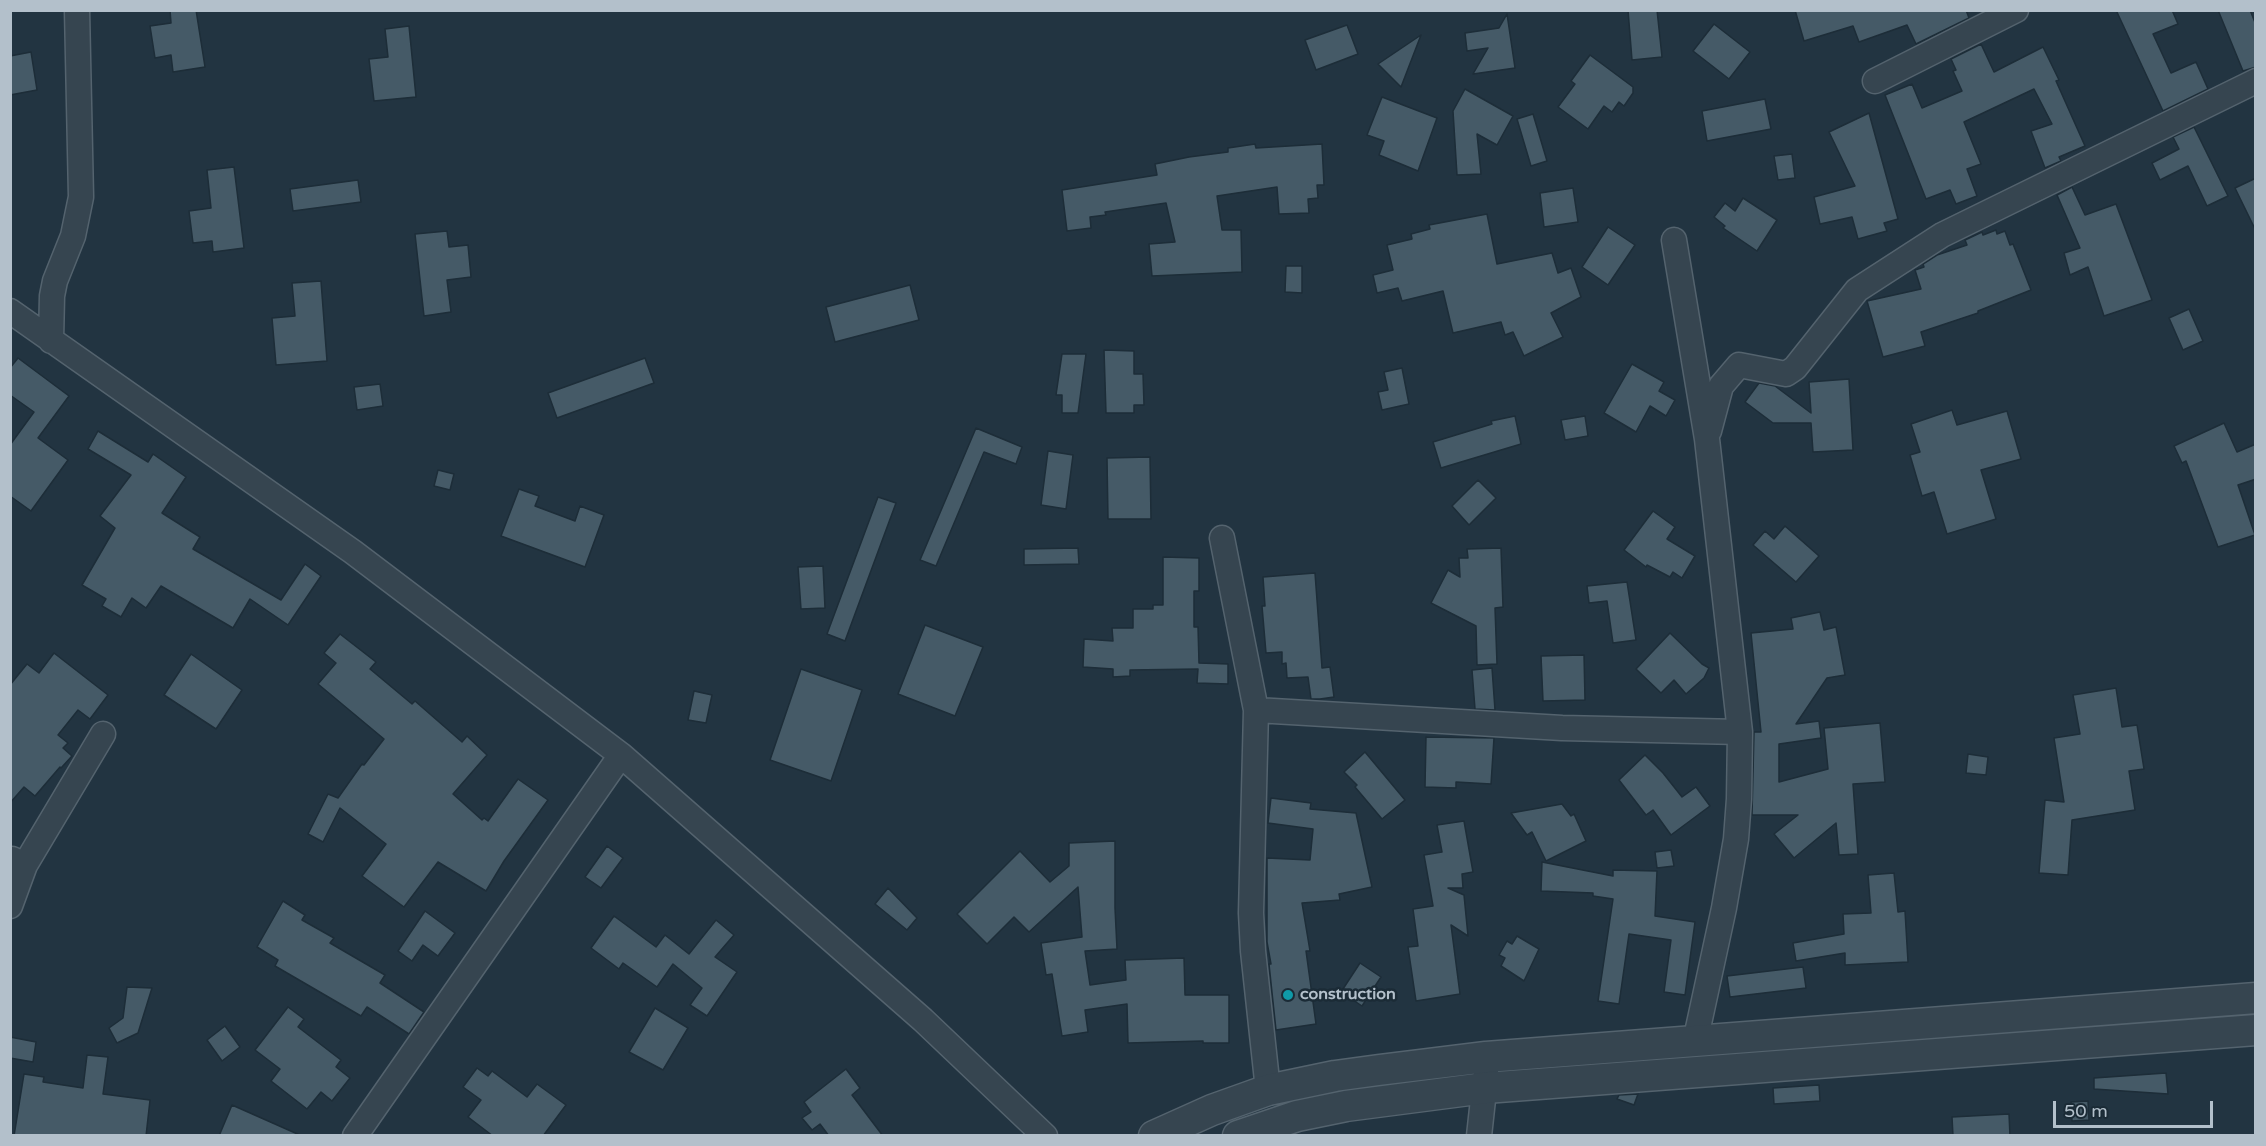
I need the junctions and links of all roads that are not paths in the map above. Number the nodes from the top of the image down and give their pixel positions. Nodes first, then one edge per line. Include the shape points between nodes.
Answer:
1 (77, 10) edge
2 (2016, 10) edge
3 (1875, 81) dead end
4 (2256, 81) edge
5 (1674, 240) dead end
6 (10, 311) edge
7 (51, 341) junction
8 (1707, 439) junction
9 (1222, 538) dead end
10 (1256, 710) junction
11 (1740, 732) junction
12 (103, 734) dead end
13 (621, 755) junction
14 (18, 862) edge
15 (10, 906) edge
16 (2256, 998) edge
17 (2256, 1030) edge
18 (1695, 1042) junction
19 (1486, 1057) junction
20 (1485, 1088) junction
21 (1268, 1090) junction
22 (355, 1136) edge
23 (1045, 1136) edge
24 (1154, 1136) edge
25 (1238, 1136) edge
26 (1479, 1136) edge

1 - 7 street via 81,197 73,236 55,281
2 - 3 street
4 - 8 street via 1942,235 1857,290 1795,368 1786,374 1739,365 1721,386
5 - 8 street
6 - 7 street
7 - 13 street via 354,552
8 - 11 street
9 - 10 street
10 - 11 street via 1562,728
10 - 21 street via 1252,951
11 - 18 street via 1736,839
12 - 14 street
13 - 22 street
13 - 23 street via 923,1020
14 - 15 street
16 - 18 street
17 - 20 street
18 - 19 street
19 - 20 street
19 - 21 street via 1335,1076
20 - 25 street via 1346,1106 1297,1116
20 - 26 street
21 - 24 street

